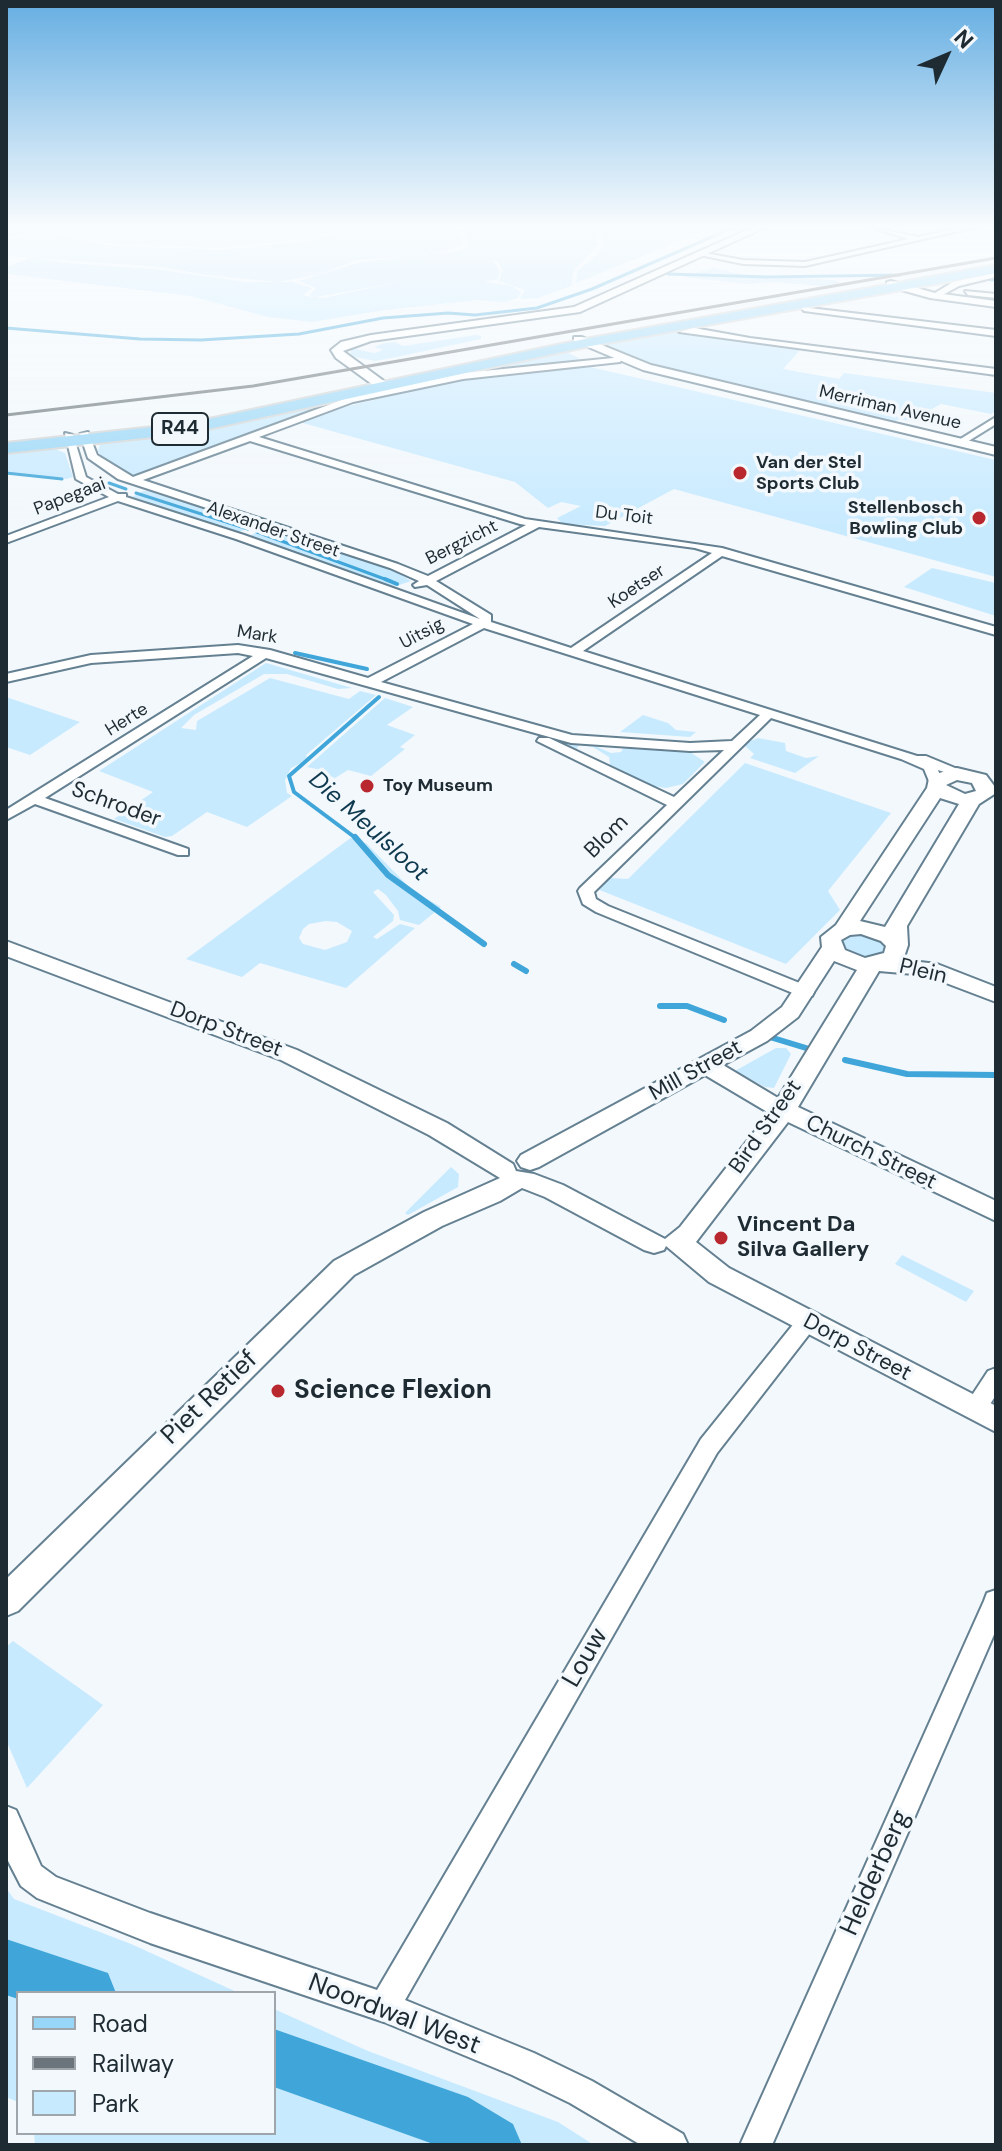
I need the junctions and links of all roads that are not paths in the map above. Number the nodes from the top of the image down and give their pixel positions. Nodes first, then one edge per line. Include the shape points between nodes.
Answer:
1 (456, 326) edge
2 (666, 326) edge
3 (943, 326) edge
4 (683, 332) dead end
5 (996, 333) edge
6 (572, 343) junction
7 (620, 359) junction
8 (597, 363) junction
9 (996, 372) edge
10 (379, 384) junction
11 (730, 389) junction
12 (996, 420) edge
13 (248, 437) junction
14 (6, 440) edge
15 (77, 441) junction
16 (959, 443) junction
17 (6, 448) edge
18 (996, 451) edge
19 (127, 479) junction
20 (88, 484) junction
21 (147, 487) junction
22 (118, 498) junction
23 (537, 524) junction
24 (267, 525) junction
25 (240, 537) junction
26 (6, 540) edge
27 (722, 551) junction
28 (427, 580) junction
29 (403, 595) junction
30 (466, 604) junction
31 (448, 612) junction
32 (491, 624) junction
33 (996, 631) edge
34 (573, 652) junction
35 (266, 653) junction
36 (6, 678) edge
37 (370, 682) junction
38 (769, 713) junction
39 (496, 719) junction
40 (733, 745) junction
41 (906, 756) junction
42 (996, 765) edge
43 (979, 783) edge
44 (936, 786) junction
45 (35, 799) junction
46 (675, 803) junction
47 (6, 816) edge
48 (183, 852) dead end
49 (838, 938) junction
50 (896, 943) junction
51 (7, 949) edge
52 (875, 965) junction
53 (967, 982) junction
54 (806, 992) junction
55 (996, 995) edge
56 (707, 1066) junction
57 (784, 1110) junction
58 (519, 1170) junction
59 (996, 1212) edge
60 (667, 1242) junction
61 (807, 1322) junction
62 (996, 1377) edge
63 (985, 1414) edge
64 (6, 1601) edge
65 (996, 1601) edge
66 (6, 1820) edge
67 (384, 2007) junction
68 (672, 2145) edge
69 (756, 2145) edge

1 - 10 street via 340,347 337,354
2 - 6 main road, R44
3 - 5 street
4 - 9 street
6 - 7 street, Merriman Avenue
6 - 8 street, Merriman Avenue
6 - 10 main road, R44
7 - 8 street
7 - 11 street, Merriman Avenue
8 - 11 street, Merriman Avenue
8 - 13 street via 463,376 410,387 323,408
10 - 15 main road, R44
11 - 16 street, Merriman Avenue
12 - 16 street
13 - 19 street
13 - 23 street, Du Toit
14 - 15 main road, R44
15 - 17 main road via 65,447
15 - 19 street, Alexander Street
15 - 20 street via 78,473
16 - 18 street, Merriman Avenue
19 - 20 street
19 - 21 street, Alexander Street
20 - 22 street, Alexander Street
21 - 22 street, Papegaai
21 - 24 street, Alexander Street
22 - 25 street, Alexander Street
22 - 26 street, Papegaai
23 - 27 street, Du Toit
23 - 28 street, Bergzicht
24 - 25 street
24 - 28 street, Alexander Street
25 - 29 street, Alexander Street
27 - 33 street, Du Toit
27 - 34 street, Koetser
28 - 29 street, Bergzicht
28 - 30 street, Alexander Street
29 - 31 street, Alexander Street
30 - 31 street
30 - 32 street, Alexander Street
31 - 32 street, Alexander Street
32 - 34 street, Alexander Street
32 - 37 street, Uitsig
34 - 38 street, Alexander Street
35 - 36 street, Mark via 228,649 91,659
35 - 37 street, Mark
35 - 45 street, Herte
37 - 39 street, Mark
38 - 40 street, Blom
38 - 41 street, Alexander Street
39 - 40 street, Mark via 571,739
39 - 46 street, Mark
40 - 46 street, Blom
41 - 43 street, Alexander Street
41 - 44 street, Alexander Street via 930,767
42 - 43 street
43 - 44 street via 949,796
43 - 50 street via 896,926
44 - 49 street, Mill Street
45 - 47 street, Herte
45 - 48 street, Schroder
46 - 54 street, Blom via 593,882 586,891 589,901
49 - 50 street, Plein via 873,928
49 - 52 street, Plein via 843,959
49 - 54 street, Mill Street
50 - 52 street, Bird Street via 894,957
50 - 53 street, Plein via 950,968
51 - 58 street, Dorp Street via 289,1055
52 - 53 street, Plein via 915,966
52 - 57 street, Bird Street
53 - 55 street, Plein
54 - 56 street, Mill Street via 785,1017
56 - 57 street, Church Street
56 - 58 street, Mill Street
57 - 59 street, Church Street
57 - 60 street, Bird Street via 689,1234
58 - 60 street, Dorp Street
58 - 64 street, Piet Retief via 491,1195 433,1219 344,1268
60 - 61 street, Dorp Street via 698,1268
61 - 63 street, Dorp Street
61 - 67 street, Louw via 709,1446
62 - 63 street
65 - 69 street, Helderberg
66 - 67 street, Noordwal West via 31,1876 47,1888
67 - 68 street, Noordwal West via 523,2064

